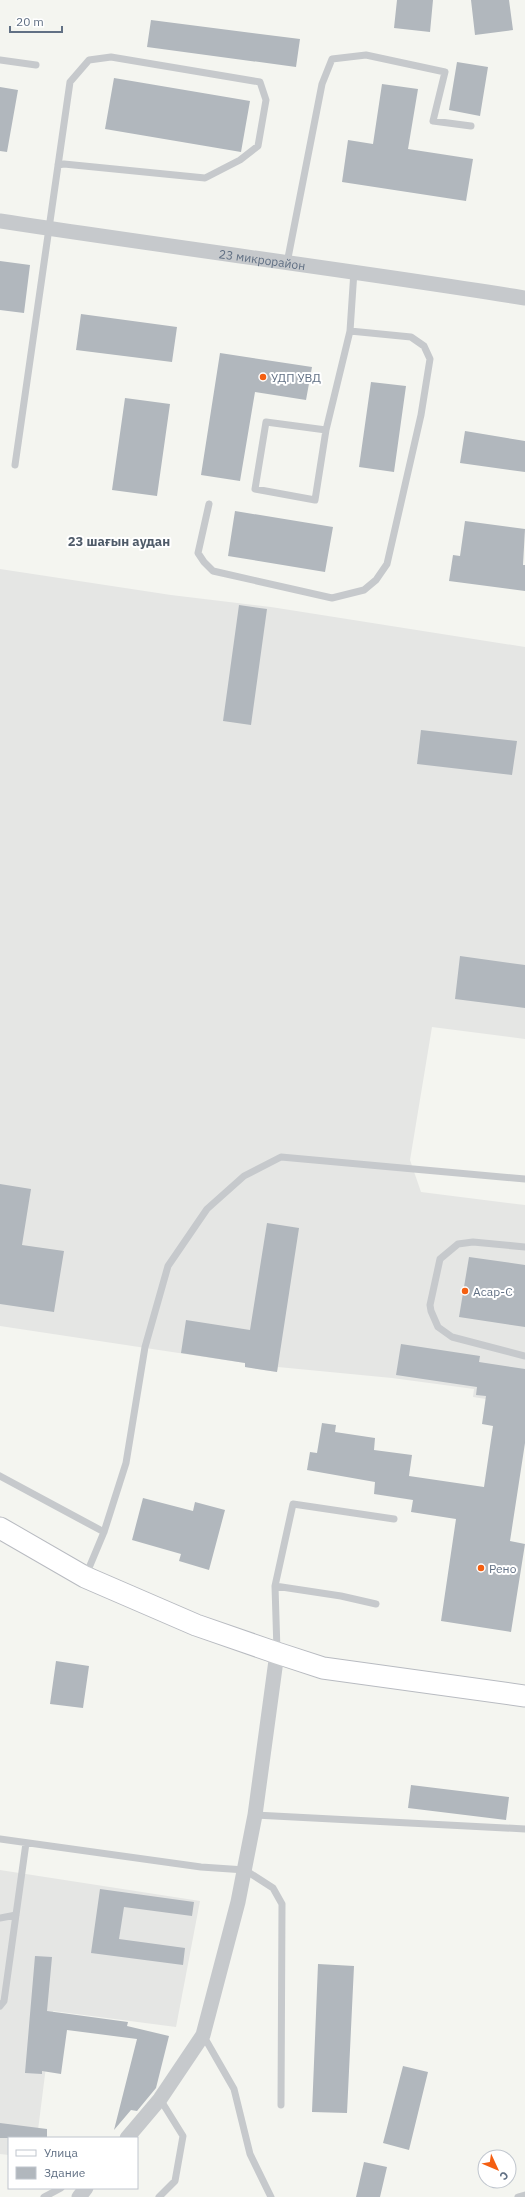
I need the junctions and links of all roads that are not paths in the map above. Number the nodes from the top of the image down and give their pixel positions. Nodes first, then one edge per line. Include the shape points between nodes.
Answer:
1 (0, 60) edge
2 (36, 65) dead end
3 (471, 126) dead end
4 (58, 165) junction
5 (0, 221) edge
6 (50, 229) junction
7 (287, 263) junction
8 (354, 271) junction
9 (525, 298) edge
10 (350, 331) junction
11 (326, 430) junction
12 (15, 465) dead end
13 (209, 504) dead end
14 (525, 1179) edge
15 (525, 1247) edge
16 (525, 1356) edge
17 (0, 1476) edge
18 (394, 1519) dead end
19 (0, 1528) edge
20 (104, 1532) junction
21 (85, 1577) junction
22 (275, 1586) junction
23 (376, 1604) dead end
24 (277, 1653) junction
25 (525, 1696) edge
26 (255, 1815) junction
27 (525, 1829) edge
28 (0, 1839) edge
29 (26, 1843) junction
30 (245, 1870) junction
31 (16, 1915) junction
32 (0, 1918) edge
33 (0, 2006) edge
34 (203, 2035) junction
35 (160, 2099) junction
36 (281, 2105) dead end
37 (128, 2137) edge
38 (59, 2189) edge
39 (85, 2189) edge
40 (525, 2195) edge
41 (44, 2197) edge
42 (78, 2197) edge
43 (159, 2197) edge
44 (271, 2197) edge
45 (518, 2197) edge

1 - 2 lane
3 - 7 lane via 433,121 445,72 366,55 332,59 322,84
4 - 4 lane via 205,178 240,160 258,146 266,100 260,82 111,57 89,60 70,82
4 - 6 lane
5 - 6 street, 23 микрорайон
6 - 7 street, 23 микрорайон
6 - 12 lane
7 - 8 street, 23 микрорайон
8 - 9 street, 23 микрорайон
8 - 10 lane
10 - 11 lane
10 - 13 lane via 411,337 424,346 430,359 421,415 388,564 376,580 364,590 332,598 213,570 198,553
11 - 11 lane via 314,500 255,489 266,422
14 - 20 lane via 281,1157 244,1176 207,1209 168,1266 145,1347 126,1463
15 - 16 lane via 473,1242 458,1244 440,1259 430,1305 438,1327 448,1335
17 - 20 lane
18 - 22 lane via 292,1504
19 - 21 street
20 - 21 lane
21 - 24 street via 196,1625
22 - 23 lane
22 - 24 lane
24 - 25 street via 323,1668
24 - 26 street
26 - 27 lane
26 - 30 street
28 - 29 lane
29 - 30 lane via 201,1867
29 - 31 lane
30 - 34 street via 222,1969
30 - 36 lane via 274,1888 282,1904
31 - 32 lane
31 - 33 lane via 4,2001
34 - 35 street
34 - 44 lane via 234,2089 250,2154
35 - 37 street
35 - 43 lane via 183,2136 175,2181
38 - 41 lane
39 - 42 street
40 - 45 lane

